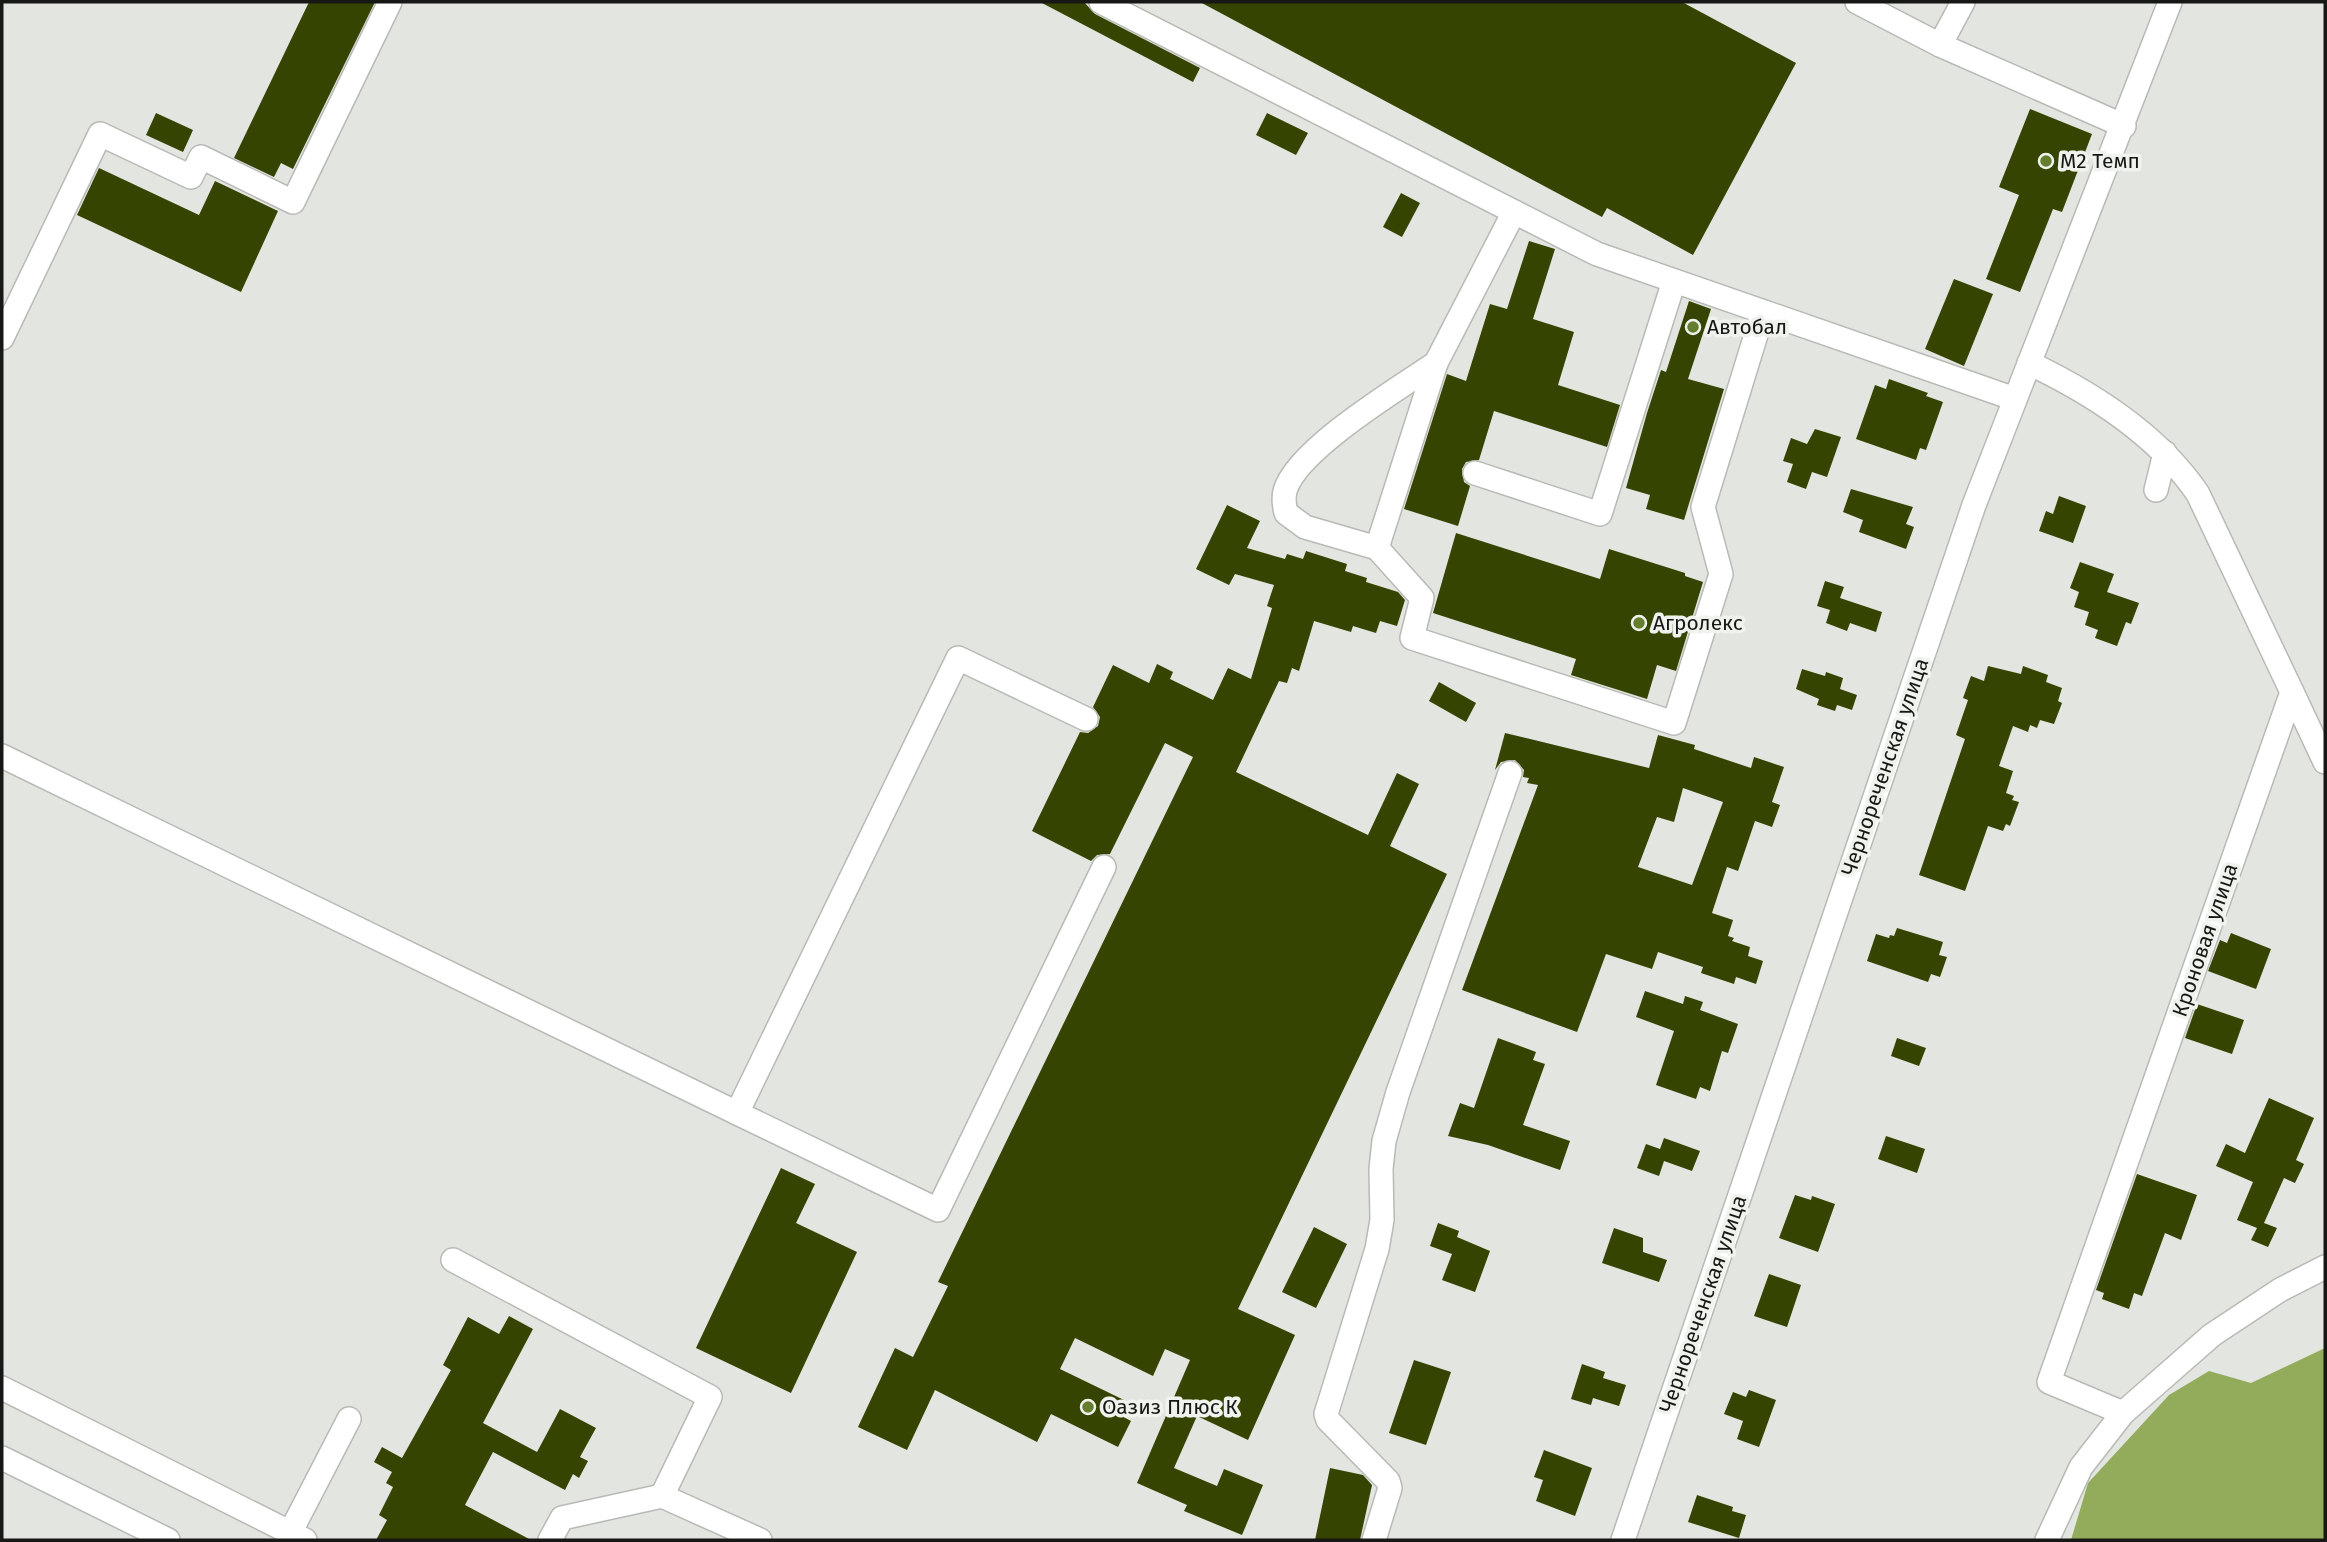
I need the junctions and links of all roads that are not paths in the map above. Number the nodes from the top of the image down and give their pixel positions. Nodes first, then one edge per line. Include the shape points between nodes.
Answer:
1 (390, 2) edge
2 (1101, 2) edge
3 (1857, 2) edge
4 (1962, 2) edge
5 (2170, 2) edge
6 (1940, 44) junction
7 (2124, 126) junction
8 (1514, 212) junction
9 (1674, 281) junction
10 (1763, 312) junction
11 (2, 338) edge
12 (1436, 363) junction
13 (2029, 363) junction
14 (2015, 399) junction
15 (2165, 453) junction
16 (1475, 473) dead end
17 (2156, 490) dead end
18 (1377, 548) junction
19 (2292, 692) junction
20 (1086, 719) dead end
21 (2, 756) edge
22 (2325, 762) edge
23 (1510, 774) dead end
24 (1104, 867) dead end
25 (737, 1112) junction
26 (453, 1260) dead end
27 (2325, 1267) edge
28 (2, 1388) edge
29 (2123, 1413) junction
30 (349, 1419) dead end
31 (2, 1458) edge
32 (662, 1496) junction
33 (298, 1536) edge
34 (168, 1540) edge
35 (550, 1540) edge
36 (760, 1540) edge
37 (1374, 1540) edge
38 (1623, 1540) edge
39 (2047, 1540) edge

1 - 11 street via 293,202 201,157 191,177 100,134
2 - 8 street
3 - 6 street
4 - 6 street
5 - 7 street, Чернореченская улица
6 - 7 street
7 - 13 street, Чернореченская улица
8 - 9 street via 1597,254
8 - 12 street
9 - 10 street
9 - 16 street via 1600,514
10 - 14 street
10 - 18 street via 1703,507 1721,574 1674,723 1412,638 1422,598
12 - 18 street
12 - 18 street via 1355,418 1306,459 1285,490 1286,513 1305,527
13 - 14 street, Чернореченская улица
13 - 15 street via 2068,381 2144,450
14 - 38 street, Чернореченская улица via 1969,519
15 - 17 street
15 - 19 street via 2198,494
19 - 22 street
19 - 29 street, Кроновая улица via 2049,1382
20 - 25 street via 958,658
21 - 25 street
23 - 37 street via 1384,1141 1377,1249 1326,1415 1388,1481 1390,1488
24 - 25 street via 938,1210
26 - 32 street via 710,1397
27 - 29 street via 2212,1335
28 - 33 street
29 - 39 street via 2081,1467
30 - 33 street
31 - 34 street
32 - 35 street via 562,1518
32 - 36 street

